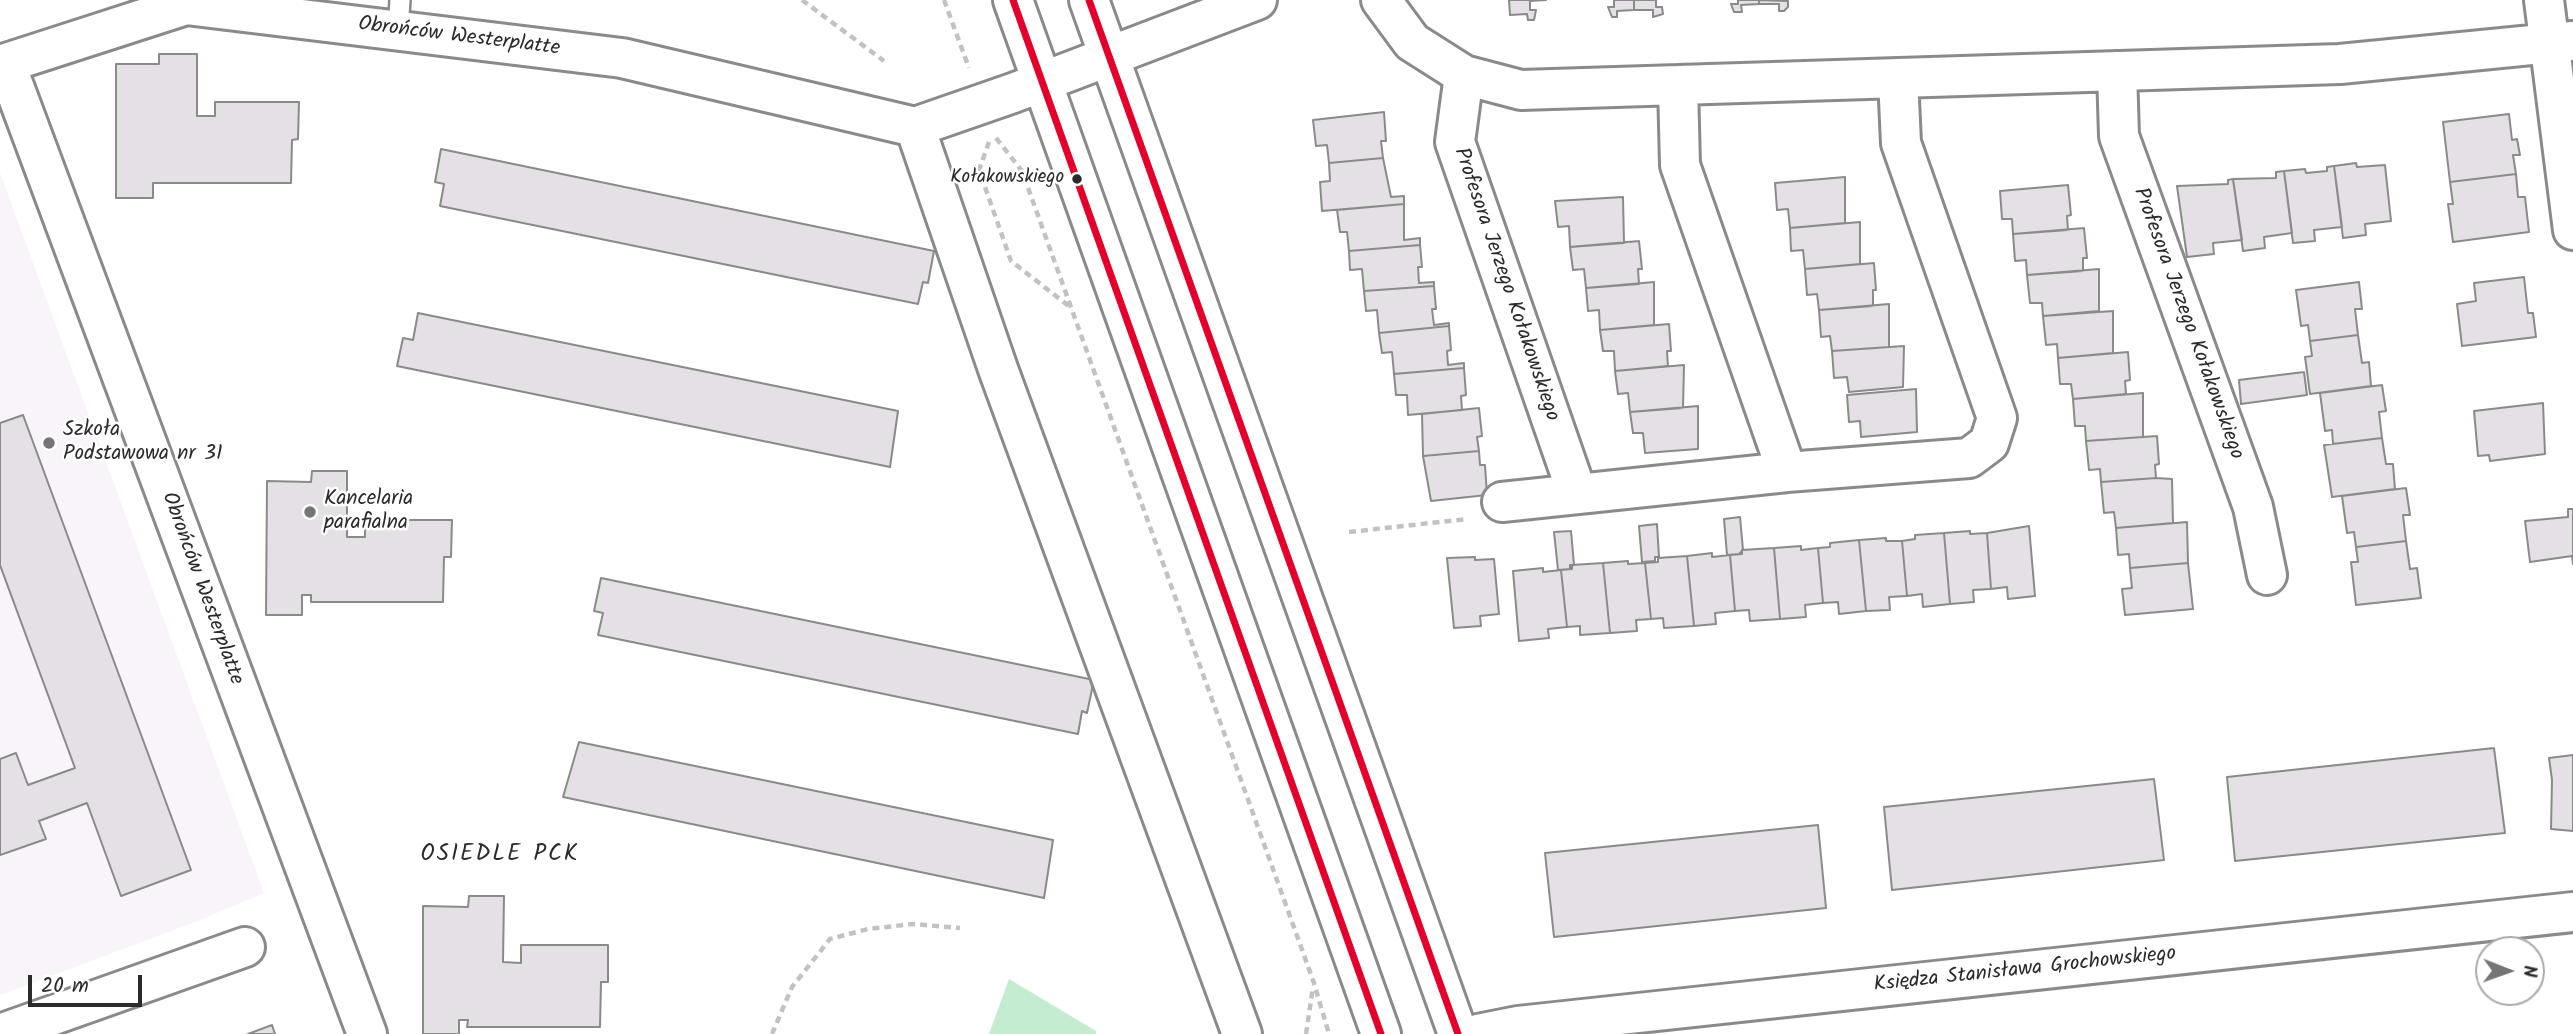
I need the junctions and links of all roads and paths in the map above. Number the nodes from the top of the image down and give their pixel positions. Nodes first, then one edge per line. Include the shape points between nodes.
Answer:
1 (802, 0) edge
2 (944, 0) edge
3 (1013, 0) edge
4 (1089, 0) edge
5 (1257, 0) edge
6 (1381, 0) edge
7 (2544, 0) edge
8 (149, 9) edge
9 (399, 15) edge
10 (2561, 42) edge
11 (1108, 55) junction
12 (884, 61) dead end
13 (3, 65) edge
14 (970, 71) dead end
15 (2117, 71) junction
16 (1464, 75) junction
17 (1898, 78) junction
18 (1042, 81) junction
19 (1678, 85) junction
20 (915, 127) junction
21 (2573, 230) edge
22 (1071, 308) junction
23 (1787, 472) junction
24 (1577, 493) junction
25 (1502, 502) joint
26 (1349, 532) dead end
27 (2267, 575) dead end
28 (2573, 912) edge
29 (960, 928) dead end
30 (245, 947) dead end
31 (1314, 983) junction
32 (0, 1034) edge
33 (367, 1034) edge
34 (772, 1034) edge
35 (1242, 1034) edge
36 (1306, 1034) edge
37 (1329, 1034) edge
38 (1381, 1034) edge
39 (1458, 1034) edge
40 (1478, 1034) edge

1 - 12 path
2 - 14 path
3 - 18 street
4 - 11 street
5 - 11 street
6 - 16 street via 1412,41
7 - 10 street
8 - 9 street, Obrońców Westerplatte via 186,5
8 - 13 street, Obrońców Westerplatte
9 - 20 street, Obrońców Westerplatte via 622,58
10 - 15 street via 2340,64
10 - 21 street
11 - 18 street
11 - 39 street
13 - 33 street, Obrońców Westerplatte
15 - 17 street
15 - 27 street, Profesora Jerzego Kołakowskiego via 2119,136 2253,507
16 - 19 street via 1521,90
16 - 24 street, Profesora Jerzego Kołakowskiego via 1455,142
17 - 19 street
17 - 23 street via 1901,143 1997,418 1989,443 1969,458
18 - 20 street
18 - 38 street
19 - 23 street via 1680,165
20 - 35 street via 998,369
22 - 22 path via 1022,171 992,134 979,170 1011,261
22 - 31 path
23 - 24 street
24 - 25 street
25 - 26 path via 1494,516
28 - 40 street, Księdza Stanisława Grochowskiego via 1518,1026
29 - 34 path via 913,924 830,939 792,987
30 - 32 street
31 - 36 path
31 - 37 path

